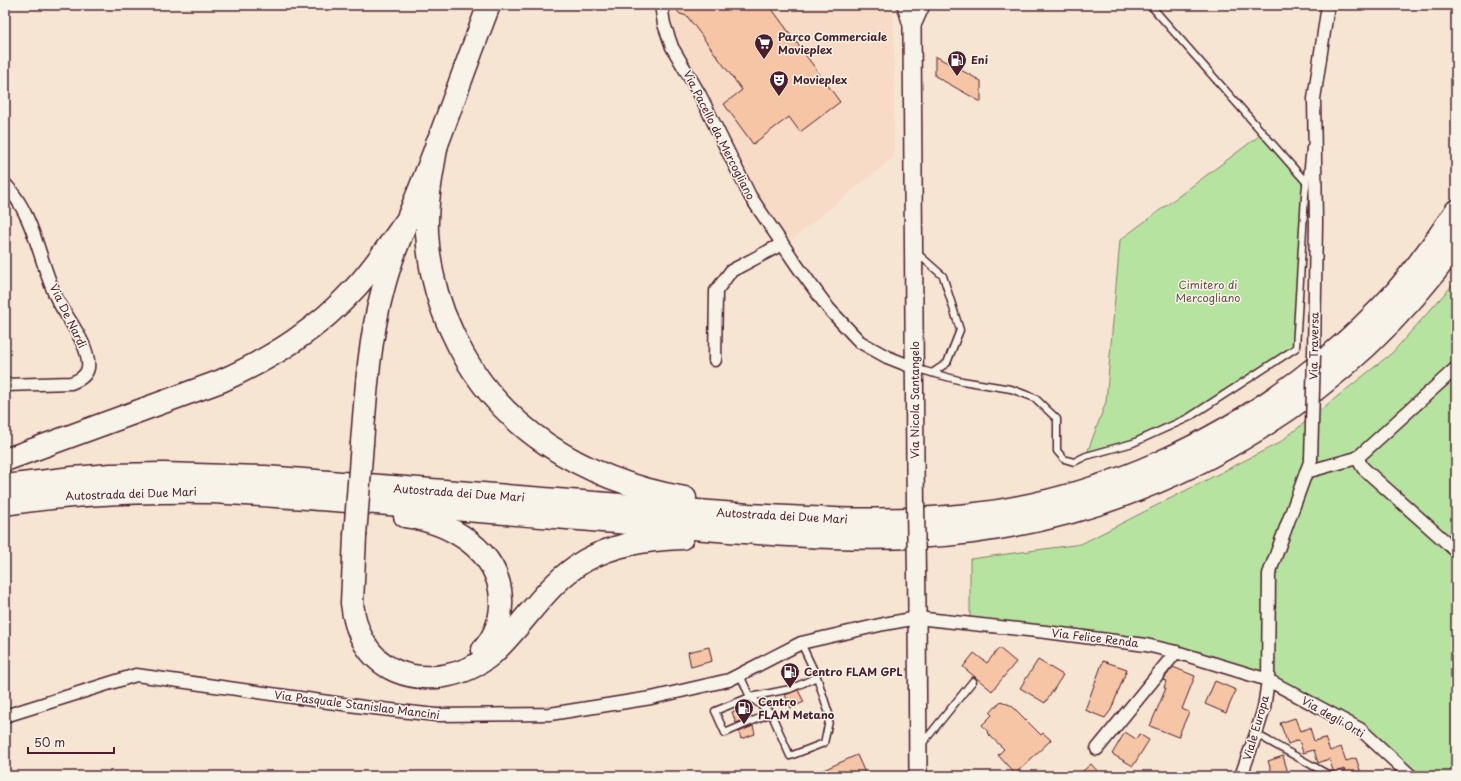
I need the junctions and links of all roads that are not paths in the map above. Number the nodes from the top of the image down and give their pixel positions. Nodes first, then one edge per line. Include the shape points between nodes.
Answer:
1 (489, 5) edge
2 (661, 5) edge
3 (906, 5) edge
4 (921, 5) edge
5 (1328, 5) edge
6 (1152, 7) dead end
7 (912, 25) junction
8 (1314, 99) junction
9 (438, 143) junction
10 (1306, 182) junction
11 (5, 184) edge
12 (1456, 211) edge
13 (405, 223) junction
14 (782, 244) junction
15 (1456, 244) edge
16 (914, 251) junction
17 (715, 360) dead end
18 (914, 368) junction
19 (1456, 368) edge
20 (932, 373) junction
21 (5, 384) edge
22 (1357, 458) junction
23 (5, 460) edge
24 (1306, 472) junction
25 (5, 486) edge
26 (74, 495) junction
27 (5, 504) edge
28 (1082, 510) junction
29 (970, 515) junction
30 (1456, 551) edge
31 (917, 613) junction
32 (801, 642) junction
33 (1176, 652) junction
34 (464, 670) junction
35 (740, 675) junction
36 (817, 677) junction
37 (973, 680) dead end
38 (1268, 680) junction
39 (750, 697) junction
40 (771, 713) junction
41 (5, 716) edge
42 (1256, 734) junction
43 (918, 749) junction
44 (1098, 749) dead end
45 (918, 776) edge
46 (1241, 776) edge
47 (1331, 776) edge
48 (1411, 776) edge

1 - 9 highway
2 - 14 street, Via Pacello da Mercogliano via 672,47 750,196
3 - 7 main road, Via Nicola Santangelo
4 - 7 main road, Via Nicola Santangelo
5 - 8 street, Via Traversa
6 - 10 lane
7 - 16 main road, Via Nicola Santangelo
8 - 10 lane
8 - 24 street, Via Traversa, bridge via 1314,355 1311,459
9 - 13 highway
9 - 29 highway via 429,196 427,231 431,268 442,309 466,360 486,390 512,418 548,445 588,468 633,486 700,501 749,506
10 - 20 lane via 1296,348 1188,418 1133,443 1086,456 1074,462 1064,459 1057,450 1057,419 1035,398 1011,389
11 - 21 street, Via De Nardi via 14,193 28,222 56,297 84,348 88,367 86,374 70,383
12 - 29 highway, Autostrada dei Due Mari via 1417,266 1368,321 1297,382 1240,421 1175,455 1106,483 1013,508
13 - 23 highway via 371,269 346,297 318,324 285,348 221,381
13 - 34 highway, bridge via 388,270 376,317 368,372 355,536 353,613 363,643 391,669 424,678 450,675
14 - 17 street via 731,271 716,291
14 - 18 street, Via Pacello da Mercogliano via 829,309 860,342
15 - 28 highway, Autostrada dei Due Mari via 1406,307 1380,334 1302,400 1249,435 1189,468 1147,487
16 - 18 main road, Via Nicola Santangelo
16 - 20 lane via 943,276 960,330 947,363
18 - 20 lane
18 - 31 main road, Via Nicola Santangelo, bridge
19 - 22 street
22 - 24 street
22 - 30 street via 1363,468
24 - 38 street, Via Traversa via 1269,574
25 - 29 highway, Autostrada dei Due Mari via 73,478 163,474 265,477 749,515 897,519
26 - 27 highway, Autostrada dei Due Mari
26 - 28 highway, Autostrada dei Due Mari via 162,492 241,494 747,532 848,537 898,537 971,532
26 - 34 highway via 344,510 413,517 443,527 467,540 482,554 495,573 500,591 497,628 484,649
28 - 34 highway via 1015,533 936,545 841,546 692,538 627,544 599,554 571,570 546,593 502,644 479,663
31 - 32 street, Via Pasquale Stanislao Mancini via 884,624
31 - 33 street, Via Felice Renda via 1146,645
31 - 43 main road, Via Nicola Santangelo
32 - 35 street, Via Pasquale Stanislao Mancini
32 - 36 lane
33 - 38 street, Via Felice Renda
33 - 44 street
35 - 39 lane
35 - 41 street, Via Pasquale Stanislao Mancini via 729,680 651,698 550,714 436,715 136,676
36 - 39 lane via 790,689
36 - 40 lane via 830,717 824,743 790,756
37 - 43 lane
38 - 42 street, Viale Europa via 1264,708
38 - 48 street, Via degli Orti via 1360,730
39 - 40 lane
39 - 40 lane via 715,711 725,733
42 - 46 street, Viale Europa
42 - 47 lane
43 - 45 main road, Via Nicola Santangelo

